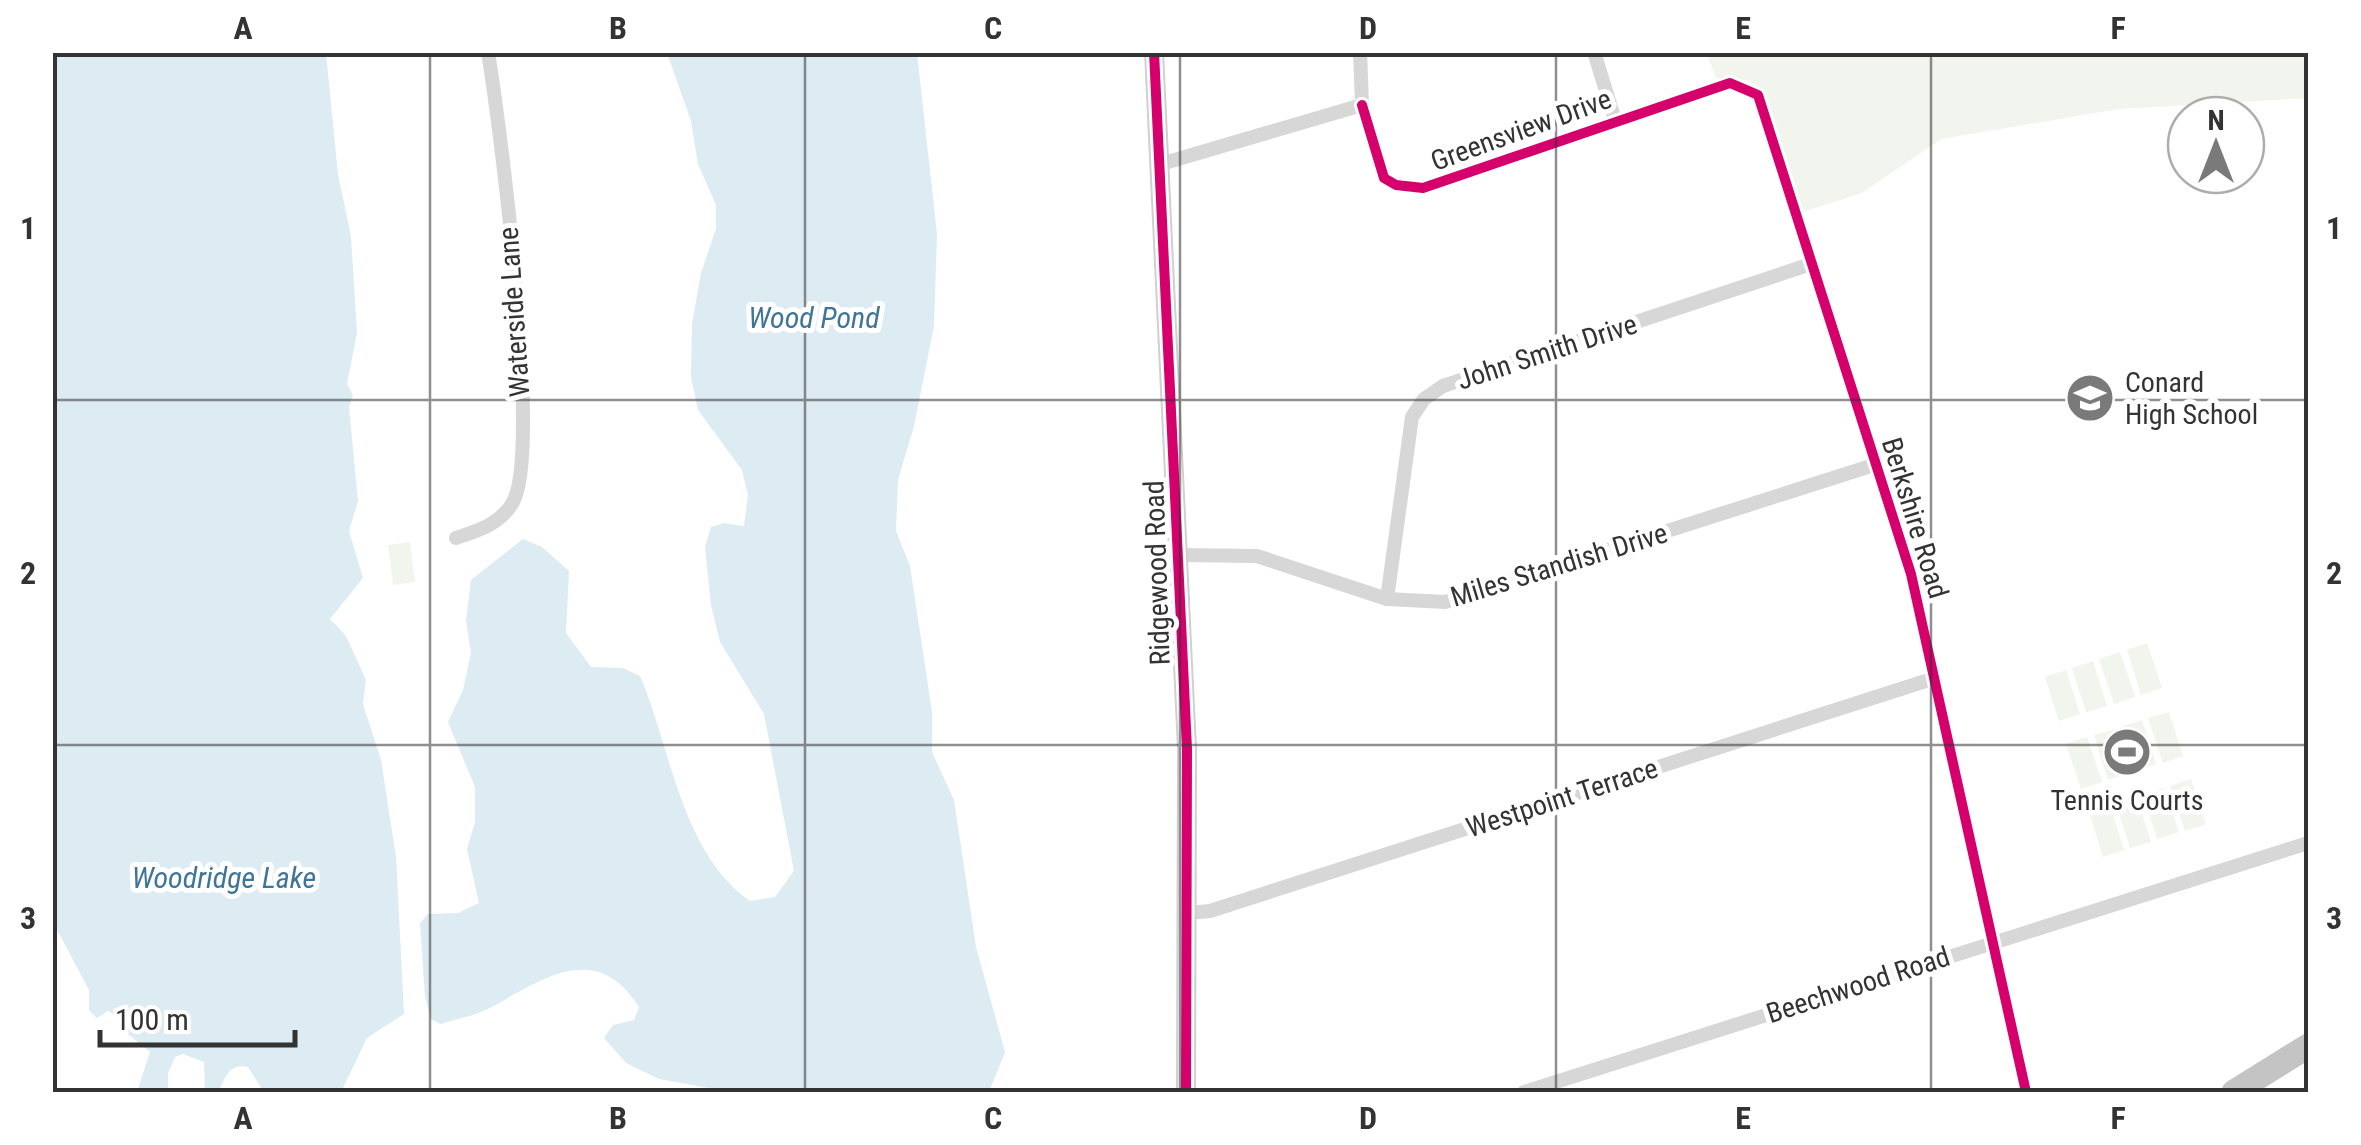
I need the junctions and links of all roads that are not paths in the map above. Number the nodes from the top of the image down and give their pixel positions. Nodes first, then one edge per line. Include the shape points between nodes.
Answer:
1 (488, 52) edge
2 (1154, 52) edge
3 (1360, 52) edge
4 (1594, 52) edge
5 (1746, 88) joint
6 (1362, 105) junction
7 (1615, 120) junction
8 (1161, 164) junction
9 (1811, 264) junction
10 (1876, 464) junction
11 (456, 538) dead end
12 (1179, 554) junction
13 (1386, 599) junction
14 (1935, 678) junction
15 (2308, 844) edge
16 (1188, 912) junction
17 (1993, 942) junction
18 (2308, 1046) edge
19 (1186, 1092) edge
20 (1524, 1092) edge
21 (2026, 1092) edge
22 (2234, 1092) edge

1 - 11 street, Waterside Lane via 501,133 523,441 514,501 500,519
2 - 8 main road, Ridgewood Road
3 - 6 street
4 - 7 street
5 - 7 street, Greensview Drive via 1730,82
5 - 9 street, Berkshire Road via 1758,94
6 - 7 street, Greensview Drive via 1384,178 1423,188
6 - 8 street
8 - 12 main road, Ridgewood Road
9 - 10 street, Berkshire Road
9 - 13 street, John Smith Drive via 1443,386 1424,398 1412,417
10 - 13 street, Miles Standish Drive via 1465,598
10 - 14 street, Berkshire Road
12 - 13 street, Miles Standish Drive via 1257,556
12 - 16 main road, Ridgewood Road
14 - 16 street, Westpoint Terrace via 1210,911
14 - 17 street, Berkshire Road
15 - 17 street, Beechwood Road
16 - 19 main road, Ridgewood Road
17 - 20 street, Beechwood Road
17 - 21 street, Berkshire Road
18 - 22 highway

